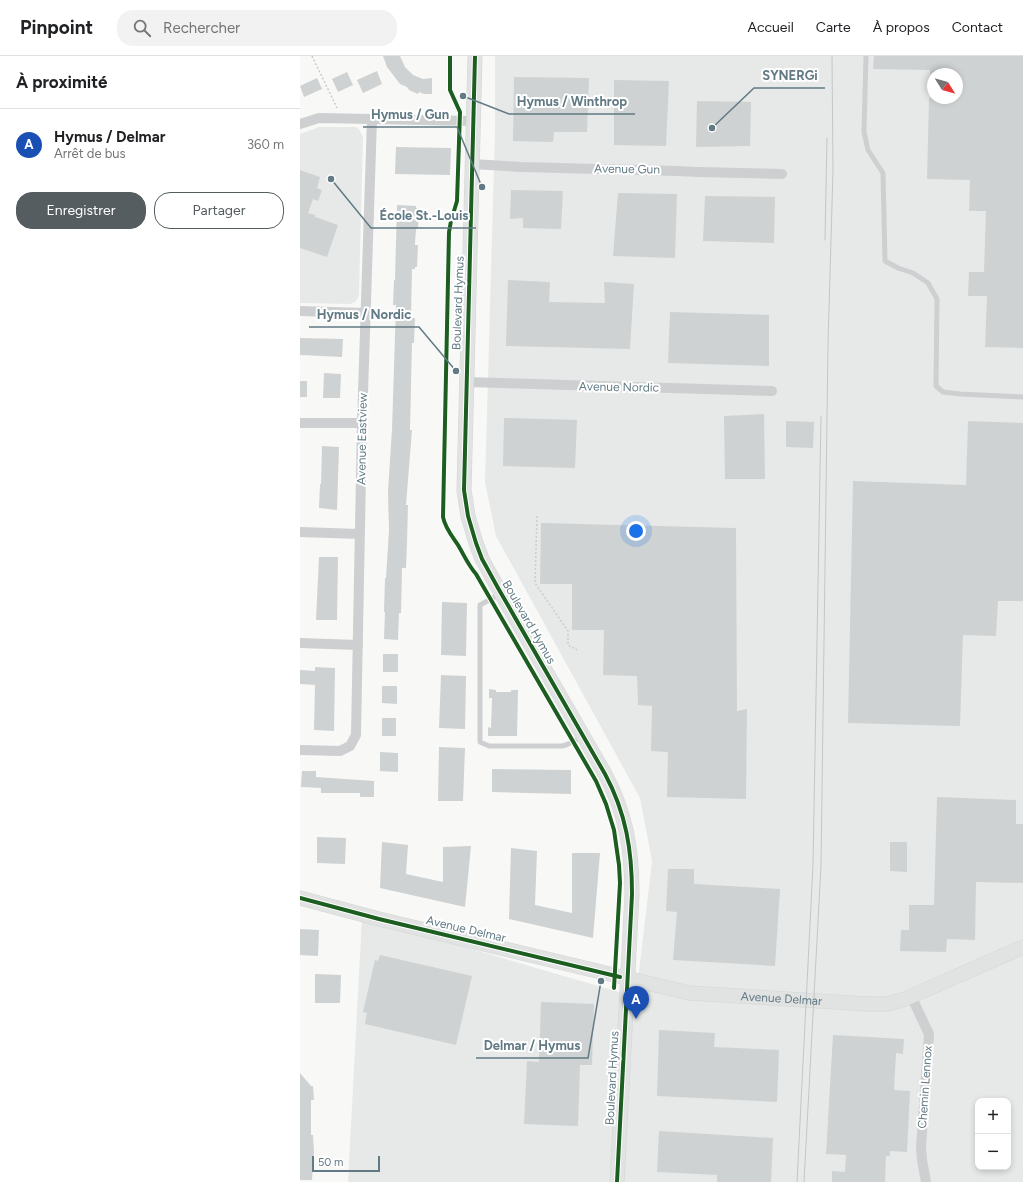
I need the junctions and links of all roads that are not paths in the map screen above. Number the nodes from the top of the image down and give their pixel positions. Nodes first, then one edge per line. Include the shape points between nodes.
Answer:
1 (475, 56) edge
2 (866, 56) edge
3 (372, 119) junction
4 (473, 121) junction
5 (300, 124) edge
6 (472, 164) junction
7 (782, 174) dead end
8 (300, 311) edge
9 (366, 313) junction
10 (466, 382) junction
11 (772, 391) dead end
12 (1023, 396) edge
13 (300, 423) edge
14 (362, 424) junction
15 (300, 532) edge
16 (360, 534) junction
17 (501, 594) junction
18 (300, 643) edge
19 (358, 645) junction
20 (584, 736) junction
21 (300, 750) edge
22 (300, 898) edge
23 (1023, 948) edge
24 (627, 978) junction
25 (911, 996) junction
26 (617, 1182) edge
27 (926, 1182) edge

1 - 4 street, Boulevard Hymus
2 - 12 lane via 864,132 868,150 883,173 885,261 913,272 928,283 937,299 936,386 943,392 960,394
3 - 4 street
3 - 5 street via 319,118
3 - 9 street, Avenue Eastview
4 - 6 street, Boulevard Hymus
6 - 7 street, Avenue Gun
6 - 10 street, Boulevard Hymus
8 - 9 street
9 - 14 street, Avenue Eastview
10 - 11 street, Avenue Nordic
10 - 17 street, Boulevard Hymus via 464,473 467,508 479,552
13 - 14 street
14 - 16 street, Avenue Eastview
15 - 16 street
16 - 19 street, Avenue Eastview
17 - 20 street, Boulevard Hymus
17 - 20 lane via 480,605 480,742 489,746 562,746
18 - 19 street
19 - 21 street, Avenue Eastview via 356,735 350,746 340,751
20 - 24 street, Boulevard Hymus via 614,790 629,842 632,879
22 - 24 street, Avenue Delmar
23 - 25 street, Avenue Delmar
24 - 25 street, Avenue Delmar via 706,995 876,1005
24 - 26 street, Boulevard Hymus
25 - 27 street, Chemin Lennox via 929,1034 921,1147

